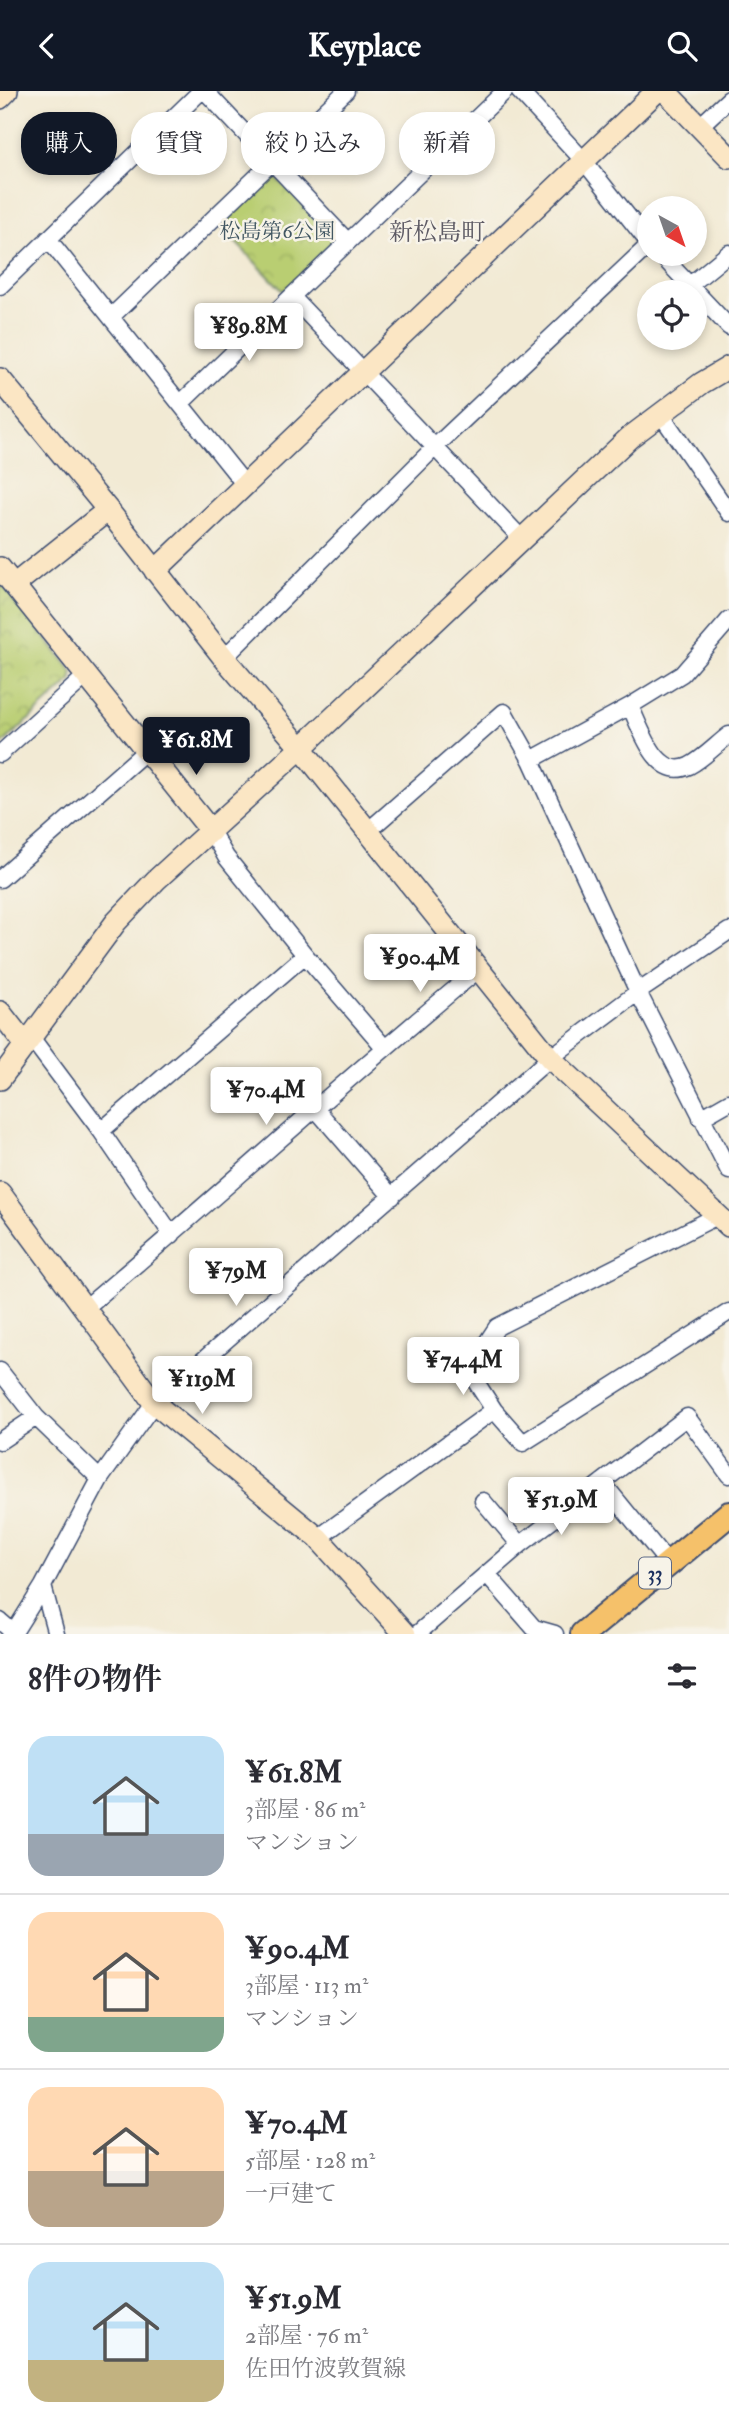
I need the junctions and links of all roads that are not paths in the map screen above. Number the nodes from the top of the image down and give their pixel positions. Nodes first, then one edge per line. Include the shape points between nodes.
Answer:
1 (7, 91) edge
2 (203, 91) edge
3 (346, 91) edge
4 (505, 91) edge
5 (519, 91) edge
6 (657, 91) edge
7 (665, 91) edge
8 (0, 98) edge
9 (729, 99) edge
10 (324, 112) edge
11 (700, 126) junction
12 (241, 131) edge
13 (729, 157) edge
14 (584, 161) junction
15 (259, 175) edge
16 (284, 175) edge
17 (637, 229) edge
18 (48, 239) junction
19 (348, 242) junction
20 (729, 253) edge
21 (637, 255) edge
22 (672, 266) edge
23 (685, 280) edge
24 (696, 280) edge
25 (0, 286) edge
26 (292, 297) junction
27 (707, 303) edge
28 (111, 317) junction
29 (729, 327) edge
30 (729, 367) edge
31 (363, 371) junction
32 (0, 379) edge
33 (181, 403) junction
34 (660, 413) junction
35 (436, 446) junction
36 (246, 486) junction
37 (108, 510) junction
38 (729, 513) edge
39 (522, 539) junction
40 (0, 568) edge
41 (155, 571) junction
42 (14, 585) junction
43 (729, 620) edge
44 (224, 658) junction
45 (87, 675) junction
46 (630, 706) junction
47 (729, 735) edge
48 (301, 748) junction
49 (147, 750) junction
50 (0, 754) edge
51 (531, 760) junction
52 (211, 831) junction
53 (368, 831) junction
54 (0, 879) edge
55 (729, 931) edge
56 (305, 955) junction
57 (479, 969) junction
58 (638, 992) junction
59 (0, 1012) edge
60 (28, 1040) junction
61 (384, 1047) junction
62 (550, 1058) junction
63 (0, 1079) edge
64 (729, 1102) edge
65 (314, 1108) junction
66 (701, 1118) junction
67 (101, 1131) junction
68 (729, 1171) edge
69 (0, 1193) edge
70 (391, 1197) junction
71 (724, 1220) edge
72 (172, 1235) junction
73 (84, 1309) junction
74 (729, 1312) edge
75 (0, 1371) edge
76 (154, 1403) junction
77 (494, 1410) junction
78 (36, 1417) junction
79 (0, 1441) edge
80 (729, 1475) edge
81 (100, 1479) junction
82 (602, 1482) junction
83 (483, 1501) dead end
84 (729, 1514) edge
85 (318, 1538) junction
86 (520, 1545) junction
87 (668, 1563) junction
88 (487, 1574) junction
89 (43, 1586) junction
90 (0, 1621) edge
91 (14, 1633) edge
92 (56, 1634) edge
93 (405, 1634) edge
94 (417, 1634) edge
95 (555, 1634) edge
96 (583, 1634) edge

1 - 8 street
2 - 12 street
2 - 18 street
3 - 10 street
4 - 19 street
5 - 14 street
6 - 14 street
7 - 11 street
9 - 11 street
11 - 13 street
14 - 17 street
14 - 31 street
15 - 28 street
16 - 19 street
18 - 25 street
18 - 28 street
19 - 26 street
20 - 24 street
21 - 35 street
22 - 23 street
26 - 31 street
26 - 33 street
27 - 29 street
28 - 33 street
30 - 34 street
31 - 35 street
31 - 36 street
32 - 37 street
33 - 36 street
34 - 38 street
34 - 39 street
35 - 39 street
35 - 44 street
36 - 41 street
37 - 41 street
37 - 42 street
39 - 48 street
40 - 42 street
41 - 44 street
42 - 45 street
43 - 46 street via 682,674
44 - 48 street
45 - 49 street
45 - 50 street
46 - 47 street via 656,758 670,768 689,766
46 - 51 street
48 - 52 street
48 - 53 street
49 - 52 street
49 - 54 street
51 - 53 street via 504,712
51 - 58 street
52 - 56 street via 226,857
52 - 60 street via 116,922
53 - 57 street
55 - 58 street
56 - 61 street
56 - 67 street
57 - 61 street
57 - 62 street
58 - 62 street
58 - 66 street
59 - 60 street
60 - 63 street
60 - 67 street
61 - 65 street
62 - 70 street
62 - 71 street
64 - 66 street
65 - 70 street
65 - 72 street
66 - 68 street
67 - 72 street
69 - 73 street
70 - 76 street
71 - 77 street via 497,1327 480,1353 476,1383
72 - 73 street
73 - 76 street
74 - 77 street via 523,1443
75 - 78 street
76 - 81 street
76 - 85 street
77 - 85 street
78 - 79 street
78 - 81 street
80 - 82 street via 687,1417
81 - 89 street
82 - 86 street
82 - 87 street
83 - 86 street
84 - 87 main road, 33
85 - 93 street
86 - 88 street
87 - 96 main road, 33
88 - 94 street
88 - 95 street via 534,1628
89 - 91 street
89 - 92 street
90 - 91 street

